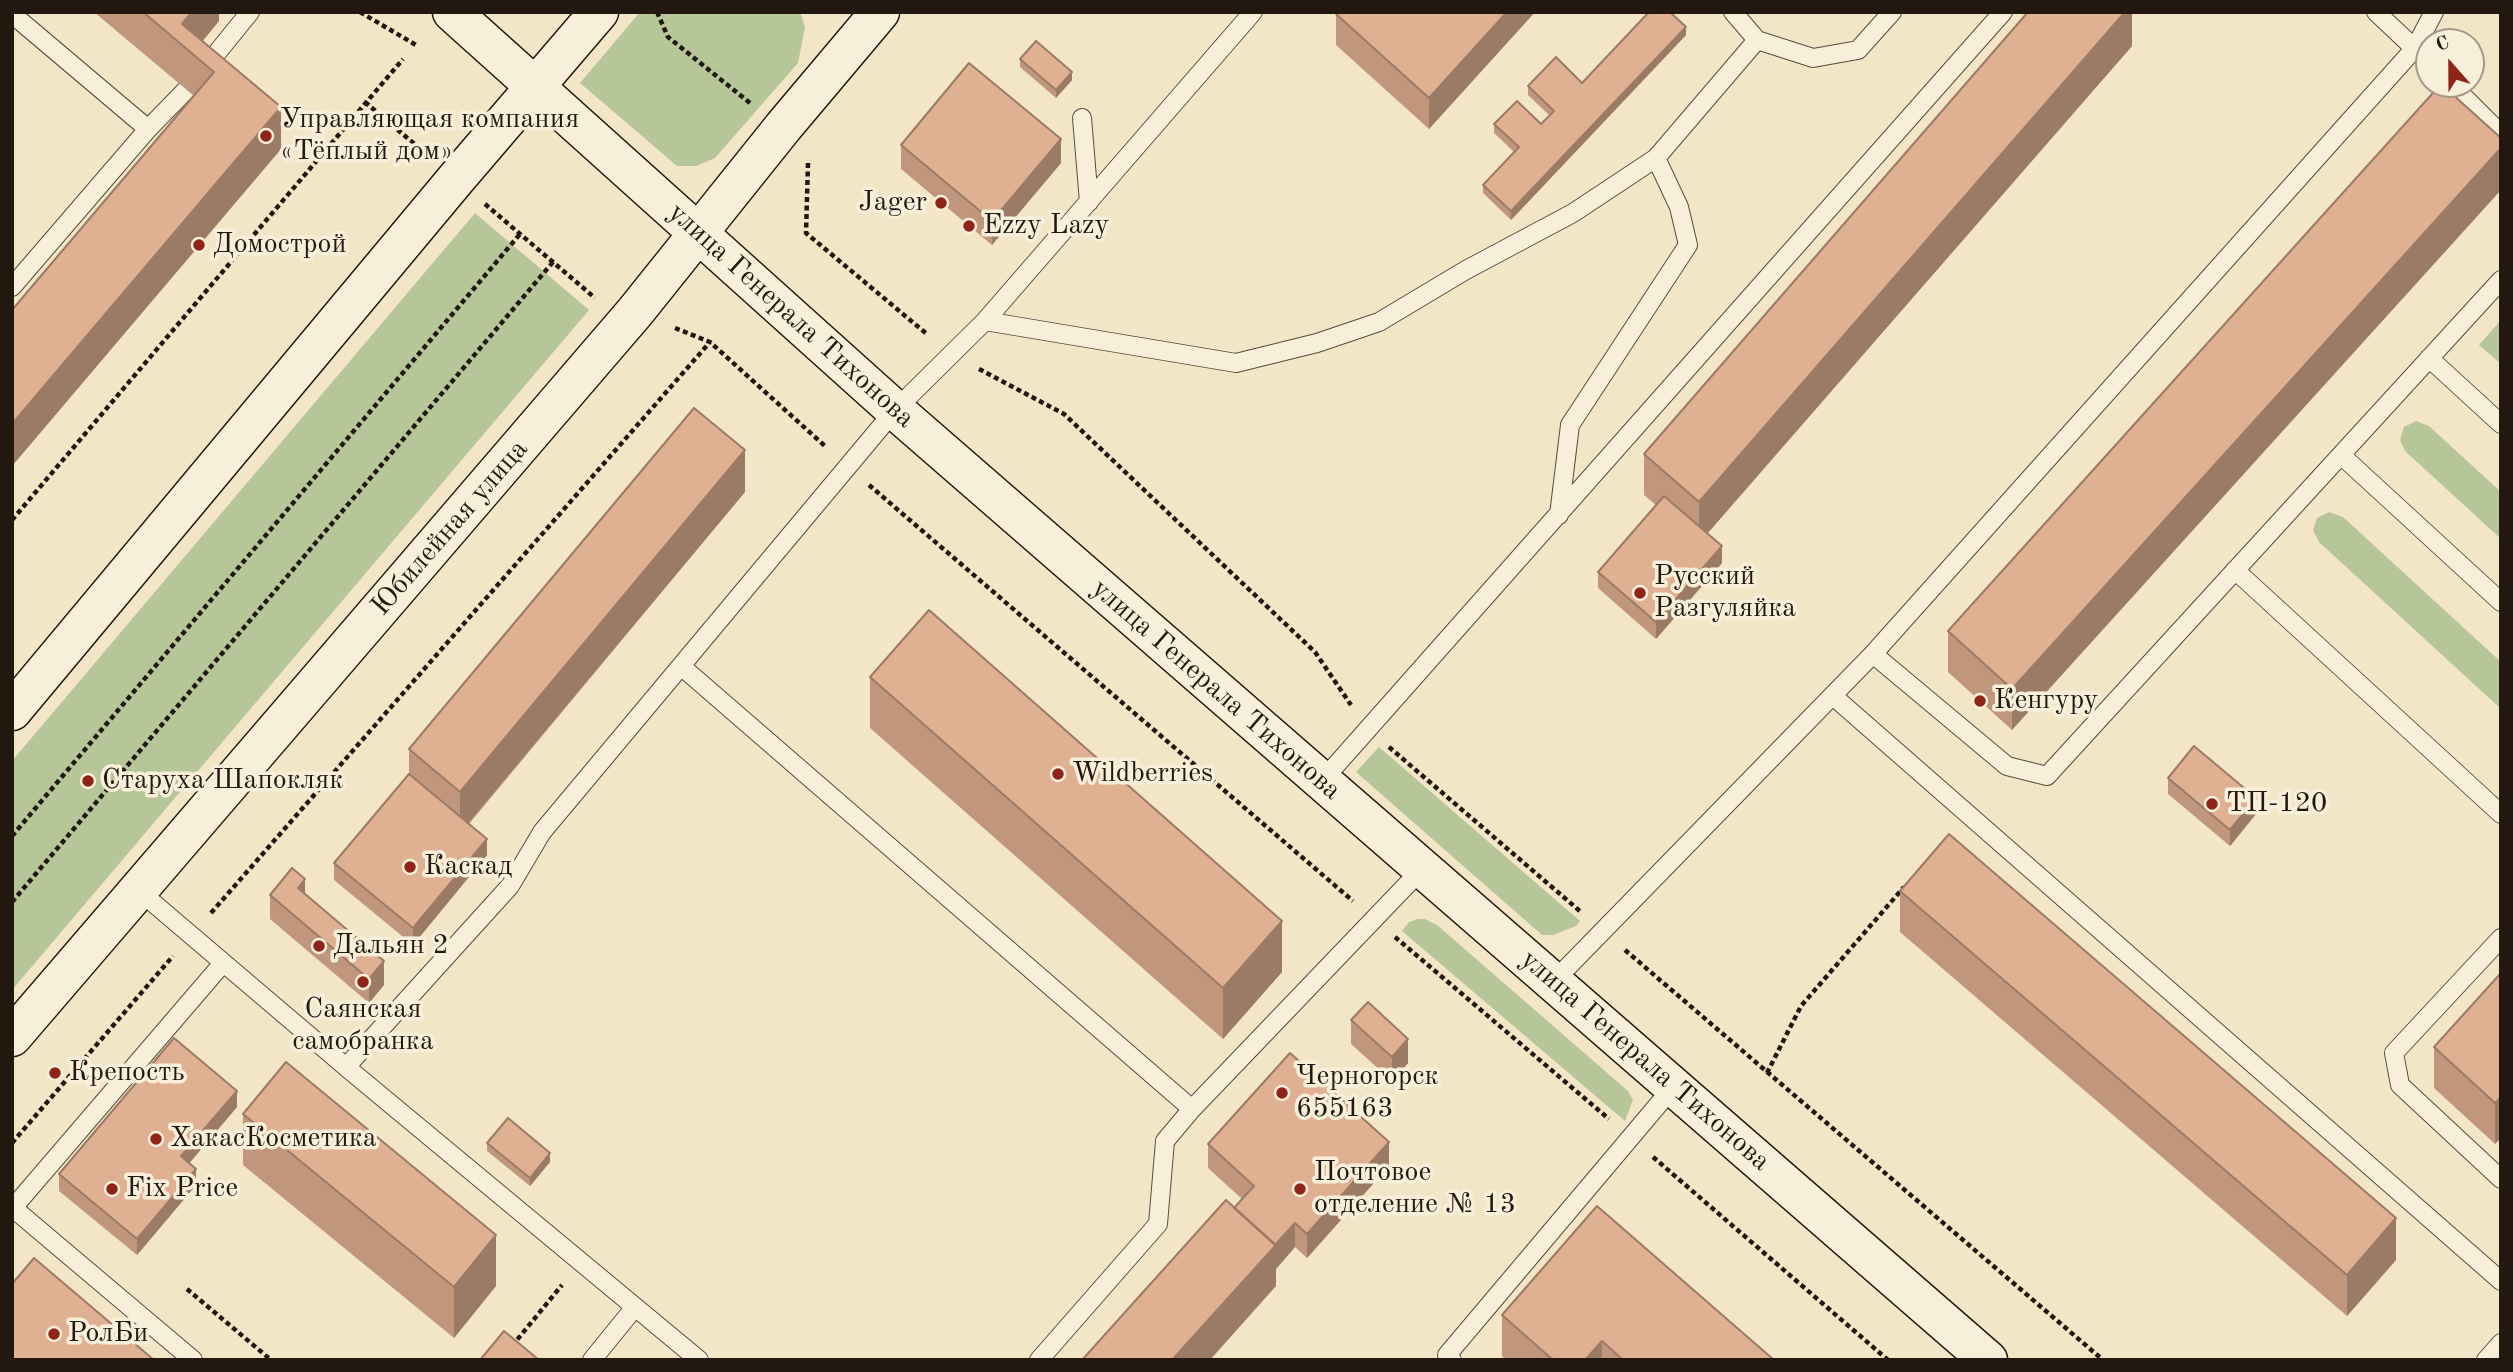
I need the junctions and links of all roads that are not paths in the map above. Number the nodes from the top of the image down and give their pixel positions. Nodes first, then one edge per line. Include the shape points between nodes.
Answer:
1 (250, 12) edge
2 (452, 12) edge
3 (599, 12) edge
4 (1253, 12) edge
5 (1733, 12) edge
6 (1892, 12) edge
7 (2003, 12) edge
8 (2376, 12) edge
9 (2434, 12) edge
10 (12, 14) edge
11 (866, 17) edge
12 (2426, 28) edge
13 (1757, 40) junction
14 (2415, 48) joint
15 (534, 86) junction
16 (2465, 98) edge
17 (1082, 118) dead end
18 (148, 129) junction
19 (2501, 134) edge
20 (1656, 158) junction
21 (1089, 202) junction
22 (698, 233) junction
23 (2501, 280) edge
24 (12, 287) edge
25 (985, 321) junction
26 (2429, 358) junction
27 (895, 410) junction
28 (2501, 424) edge
29 (2341, 455) junction
30 (1559, 515) junction
31 (2235, 570) junction
32 (2501, 602) edge
33 (1873, 654) junction
34 (681, 666) junction
35 (1833, 696) junction
36 (12, 711) edge
37 (1321, 782) junction
38 (2501, 814) edge
39 (1422, 869) junction
40 (138, 890) junction
41 (2501, 938) edge
42 (223, 963) junction
43 (1553, 982) junction
44 (12, 1037) edge
45 (346, 1068) junction
46 (1674, 1086) junction
47 (1192, 1109) junction
48 (2501, 1179) edge
49 (13, 1209) edge
50 (2501, 1281) edge
51 (635, 1307) junction
52 (2501, 1343) edge
53 (193, 1360) edge
54 (592, 1360) edge
55 (699, 1360) edge
56 (1039, 1360) edge
57 (1452, 1360) edge
58 (1989, 1360) edge
59 (2486, 1360) edge

1 - 18 lane
2 - 15 main road, улица Генерала Тихонова
3 - 15 main road
4 - 21 lane
5 - 13 lane
6 - 13 lane via 1857,50 1813,58
7 - 30 lane
8 - 14 lane
9 - 12 lane
10 - 18 lane
11 - 22 main road, Юбилейная улица
13 - 20 lane
14 - 33 lane
15 - 22 main road, улица Генерала Тихонова
15 - 36 main road
16 - 19 lane
17 - 21 lane
18 - 24 lane
20 - 25 lane via 1573,213 1379,322 1317,344 1236,363
20 - 30 lane via 1679,207 1688,245 1570,425
21 - 25 lane
22 - 27 main road, улица Генерала Тихонова
22 - 40 main road, Юбилейная улица via 635,313
23 - 26 lane
25 - 27 lane
26 - 28 lane
26 - 29 lane
27 - 34 lane
27 - 37 main road, улица Генерала Тихонова
29 - 31 lane
29 - 32 lane
30 - 37 lane
31 - 33 lane via 2047,776 2007,766
31 - 38 lane
33 - 35 lane
34 - 45 lane via 541,832 510,886
34 - 47 lane
35 - 43 lane
35 - 50 lane
37 - 39 main road, улица Генерала Тихонова
39 - 43 main road, улица Генерала Тихонова
39 - 47 lane
40 - 42 lane
40 - 44 main road, Юбилейная улица
41 - 48 lane via 2394,1053 2400,1085
42 - 45 lane
42 - 49 lane
43 - 46 main road, улица Генерала Тихонова
45 - 51 lane
46 - 57 lane via 1447,1355
46 - 58 main road, улица Генерала Тихонова
47 - 56 lane via 1166,1142 1158,1224
49 - 53 lane
51 - 54 lane
51 - 55 lane
52 - 59 lane

